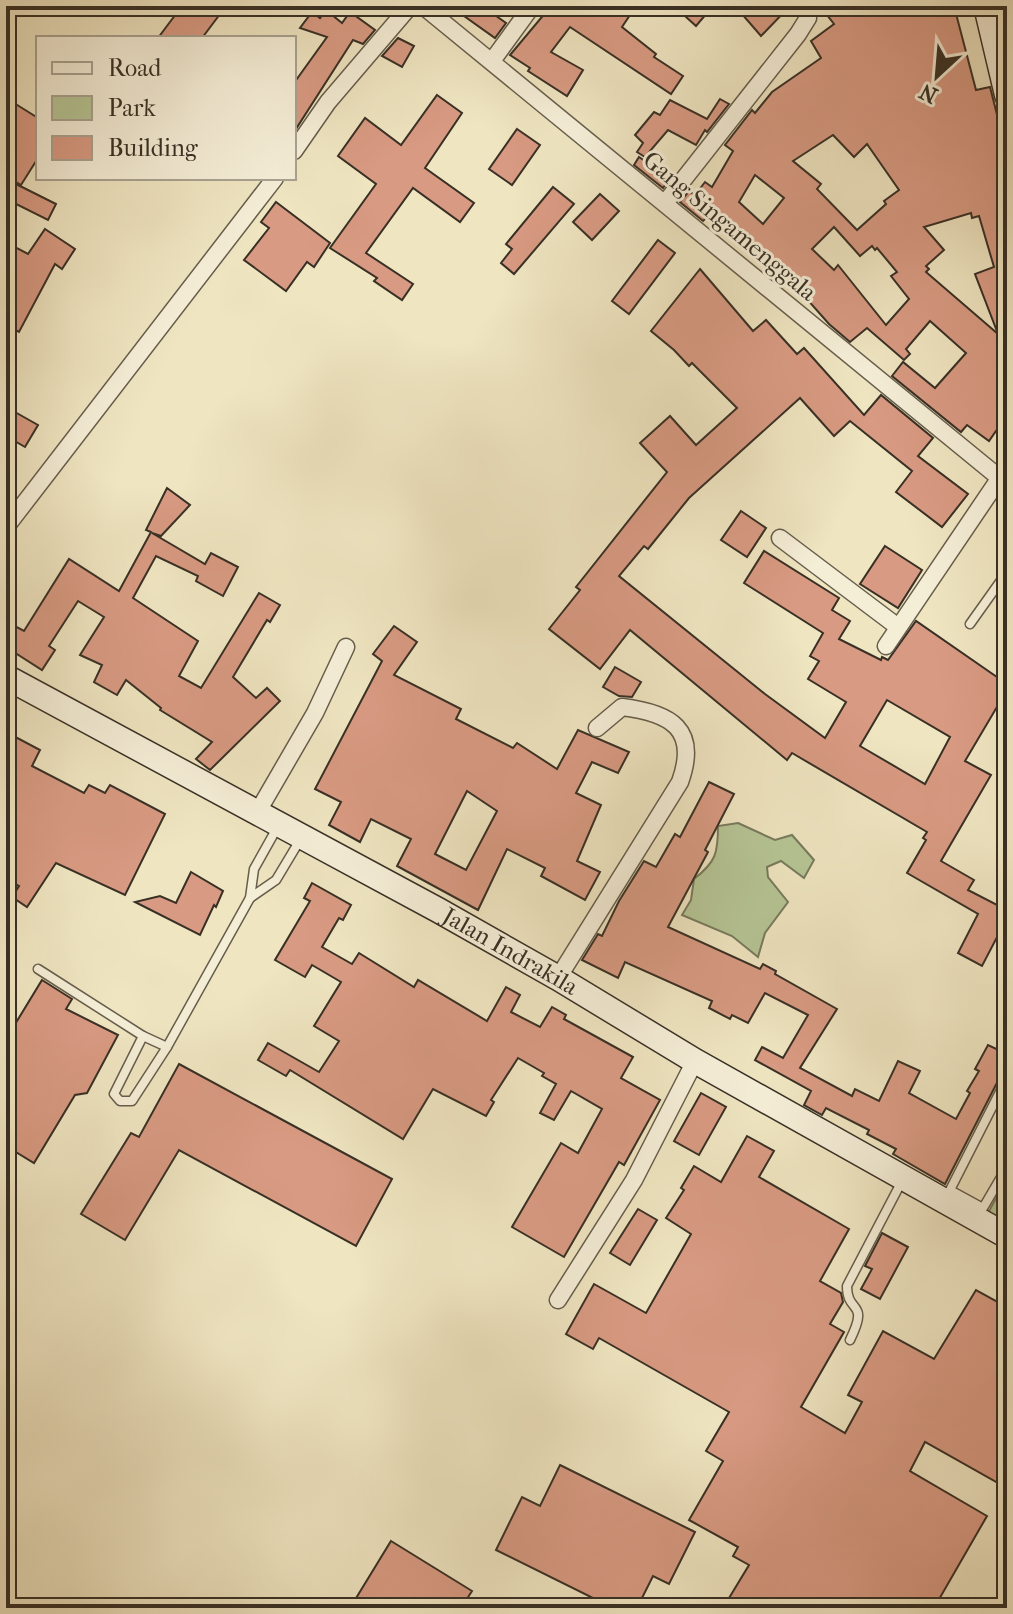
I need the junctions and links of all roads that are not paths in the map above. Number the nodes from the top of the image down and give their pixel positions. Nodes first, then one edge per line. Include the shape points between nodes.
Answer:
1 (532, 6) edge
2 (804, 6) edge
3 (986, 6) edge
4 (414, 7) edge
5 (1000, 37) edge
6 (492, 61) junction
7 (1007, 95) edge
8 (296, 148) edge
9 (273, 180) edge
10 (665, 203) junction
11 (1003, 481) edge
12 (6, 527) edge
13 (780, 538) dead end
14 (1007, 572) edge
15 (970, 624) dead end
16 (898, 627) junction
17 (886, 646) dead end
18 (346, 647) dead end
19 (6, 677) edge
20 (597, 728) dead end
21 (257, 813) junction
22 (279, 824) junction
23 (302, 837) junction
24 (250, 898) junction
25 (38, 969) dead end
26 (558, 978) junction
27 (143, 1036) junction
28 (167, 1047) junction
29 (695, 1061) junction
30 (1007, 1078) edge
31 (1007, 1167) edge
32 (904, 1178) junction
33 (962, 1204) junction
34 (1007, 1236) edge
35 (558, 1300) dead end
36 (850, 1340) dead end

1 - 6 street
2 - 10 street via 808,18 798,34
3 - 5 main road
4 - 6 street, Gang Singamenggala
4 - 8 street via 328,102
5 - 7 main road
6 - 10 street, Gang Singamenggala
9 - 12 street
10 - 11 street, Gang Singamenggala
11 - 16 street
13 - 16 street
14 - 15 lane
16 - 17 street
18 - 21 street
19 - 21 main road, Jalan Indrakila
20 - 26 street via 622,707 650,711 671,722 687,740 687,763
21 - 22 main road, Jalan Indrakila
22 - 23 main road, Jalan Indrakila
22 - 24 lane via 254,869
23 - 24 lane via 276,880
23 - 26 main road, Jalan Indrakila
24 - 28 lane
25 - 27 lane
26 - 29 main road, Jalan Indrakila
27 - 28 lane
27 - 28 lane via 116,1087 120,1101 132,1101
29 - 32 main road, Jalan Indrakila
29 - 35 street via 634,1180
30 - 33 lane via 949,1188
31 - 33 lane via 983,1208
32 - 33 main road, Jalan Indrakila
32 - 36 lane via 847,1286 859,1311
33 - 34 main road, Jalan Indrakila

